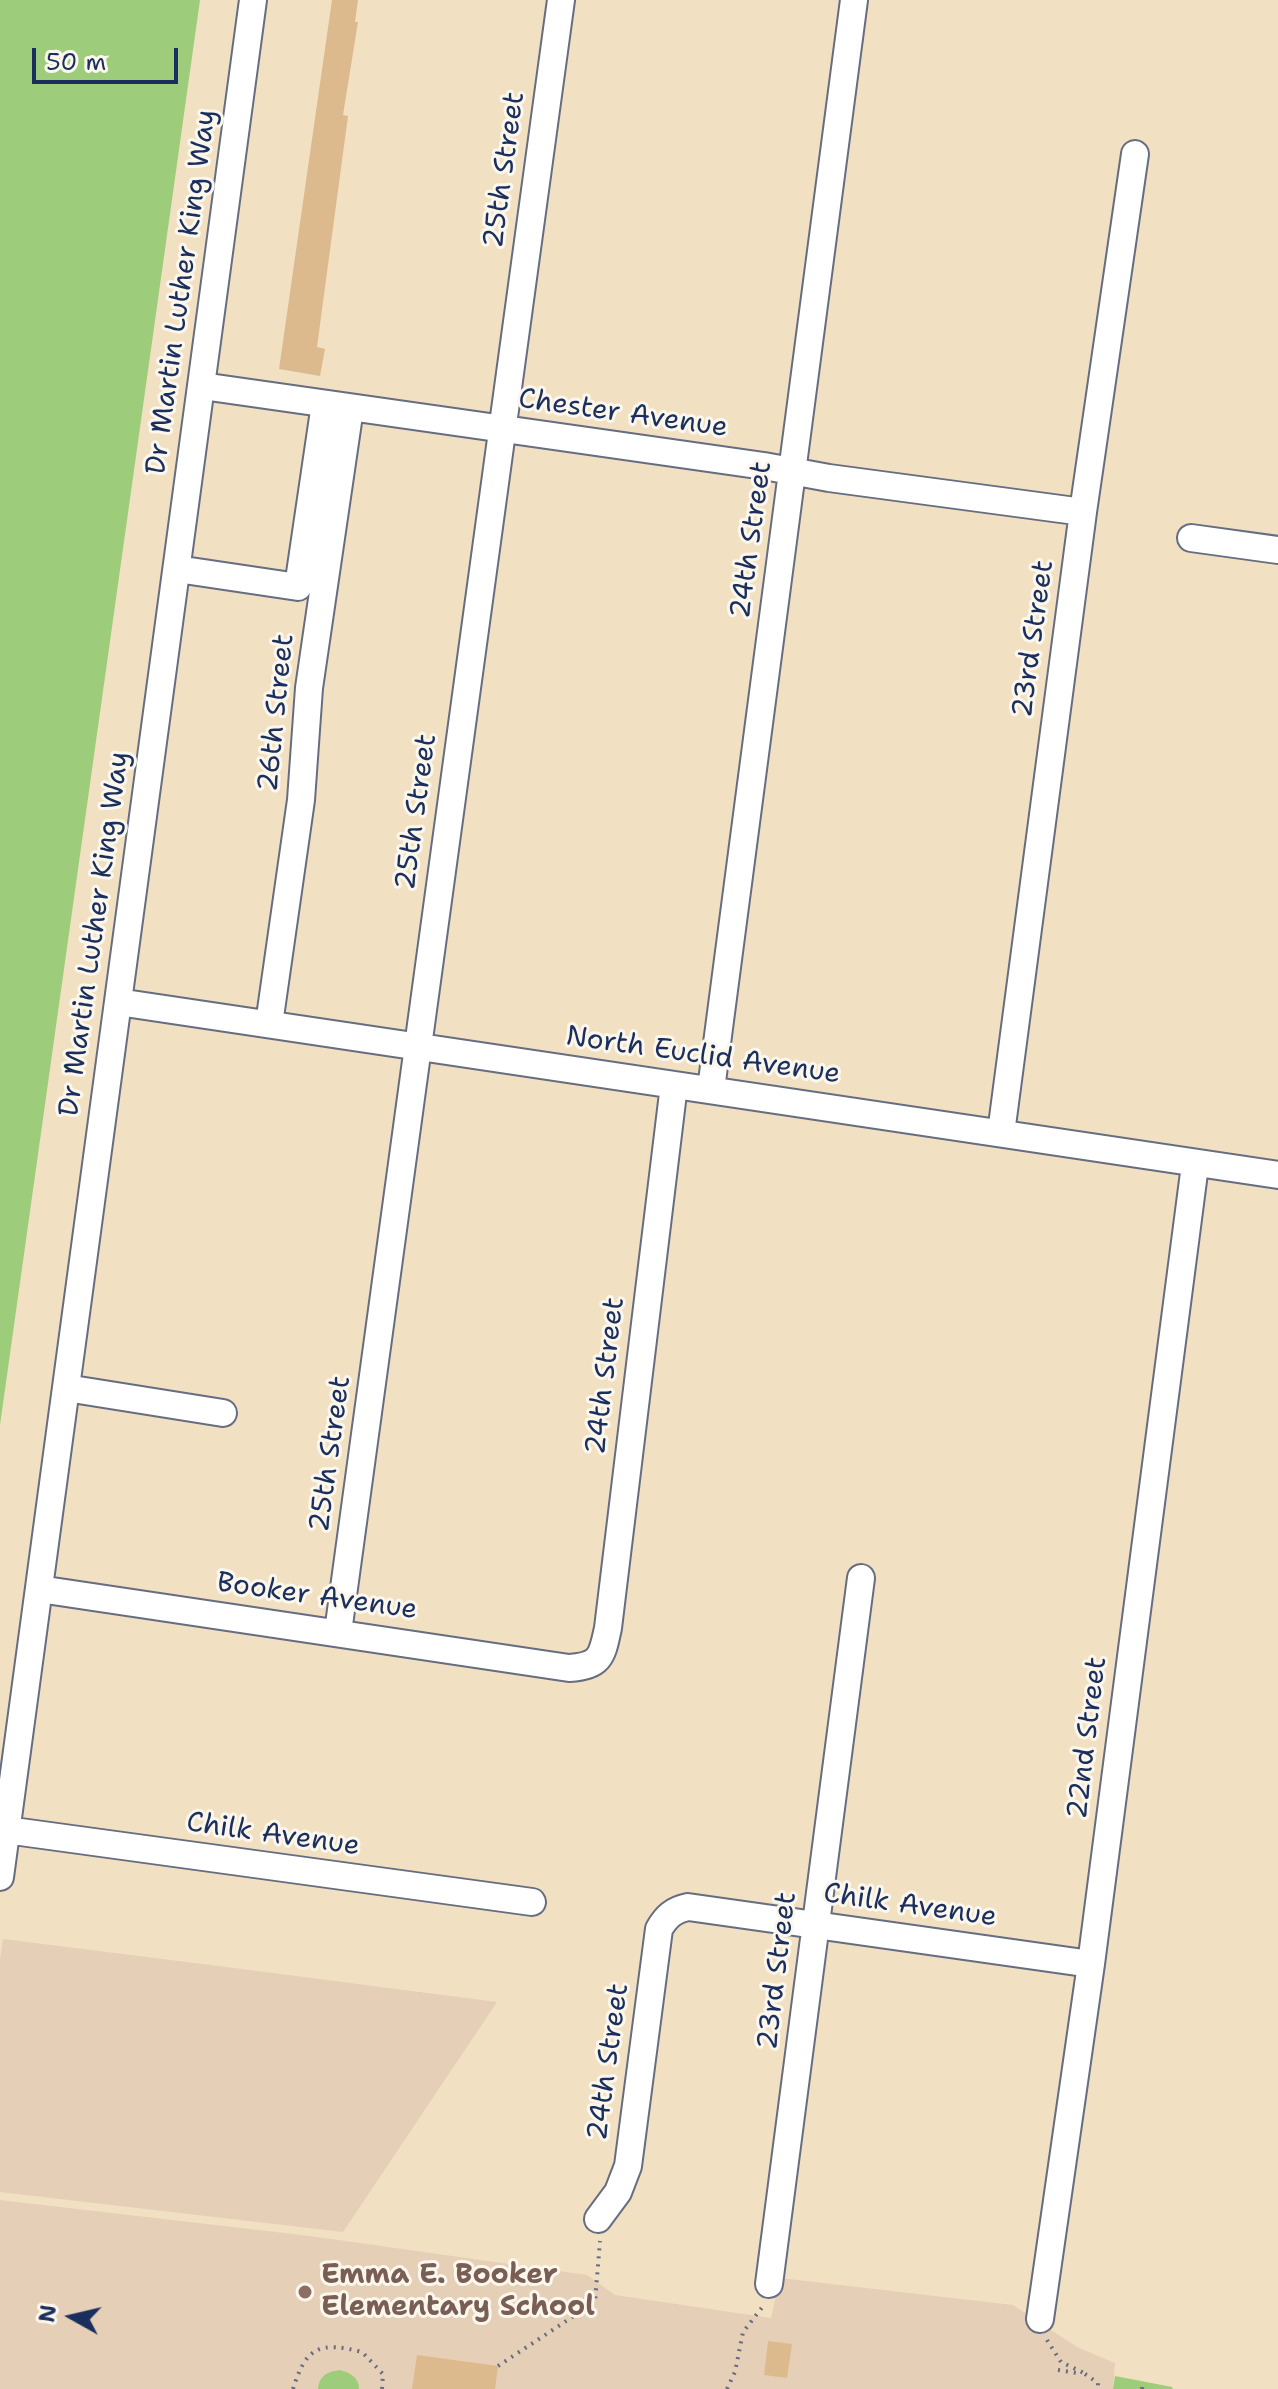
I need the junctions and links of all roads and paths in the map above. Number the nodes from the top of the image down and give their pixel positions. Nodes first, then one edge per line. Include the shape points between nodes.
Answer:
1 (253, 0) edge
2 (561, 0) edge
3 (854, 0) edge
4 (1135, 154) dead end
5 (202, 386) junction
6 (337, 406) junction
7 (502, 430) junction
8 (793, 471) junction
9 (1083, 512) junction
10 (1191, 538) dead end
11 (1278, 550) edge
12 (177, 569) junction
13 (118, 1002) junction
14 (269, 1024) junction
15 (418, 1046) junction
16 (674, 1085) junction
17 (711, 1089) junction
18 (1001, 1133) junction
19 (1195, 1165) junction
20 (1278, 1175) edge
21 (66, 1388) junction
22 (223, 1413) dead end
23 (861, 1578) dead end
24 (39, 1589) junction
25 (338, 1632) junction
26 (586, 1667) joint
27 (6, 1830) junction
28 (0, 1877) edge
29 (532, 1902) dead end
30 (674, 1911) joint
31 (817, 1926) junction
32 (1091, 1964) junction
33 (598, 2219) joint
34 (765, 2291) joint
35 (1040, 2319) joint
36 (498, 2366) dead end
37 (1058, 2370) dead end
38 (1088, 2375) junction
39 (293, 2389) edge
40 (382, 2389) edge
41 (727, 2389) edge
42 (1098, 2389) edge

1 - 5 street, Dr Martin Luther King Way
2 - 7 street, 25th Street
3 - 8 street, 24th Street
4 - 9 street, 23rd Street
5 - 6 street, Chester Avenue
5 - 12 street, Dr Martin Luther King Way
6 - 7 street, Chester Avenue
6 - 12 street via 298,587
6 - 14 street, 26th Street via 301,800
7 - 8 street, Chester Avenue
7 - 15 street, 25th Street
8 - 9 street, Chester Avenue
8 - 17 street, 24th Street
9 - 18 street, 23rd Street
10 - 11 street
12 - 13 street, Dr Martin Luther King Way
13 - 14 street, North Euclid Avenue
13 - 21 street, Dr Martin Luther King Way
14 - 15 street, North Euclid Avenue
15 - 16 street, North Euclid Avenue
15 - 25 street, 25th Street
16 - 17 street, North Euclid Avenue
16 - 26 street, 24th Street via 608,1628 602,1653
17 - 18 street, North Euclid Avenue
18 - 19 street, North Euclid Avenue
19 - 20 street, North Euclid Avenue
19 - 32 street, 22nd Street
21 - 22 street
21 - 24 street, Dr Martin Luther King Way
23 - 31 street, 23rd Street
24 - 25 street, Booker Avenue
24 - 27 street, Dr Martin Luther King Way
25 - 26 street, Booker Avenue
27 - 28 street, Dr Martin Luther King Way
27 - 29 street, Chilk Avenue
30 - 31 street, Chilk Avenue via 688,1907
30 - 33 street, 24th Street via 659,1929 628,2166 618,2192
31 - 32 street, Chilk Avenue
31 - 34 street, 23rd Street
32 - 35 street, 22nd Street
33 - 36 path via 601,2253 595,2302
34 - 41 path via 760,2314 743,2332
35 - 38 path via 1053,2352 1070,2368
37 - 38 path
38 - 42 path
39 - 40 path via 301,2363 316,2349 333,2348 362,2352 383,2374

